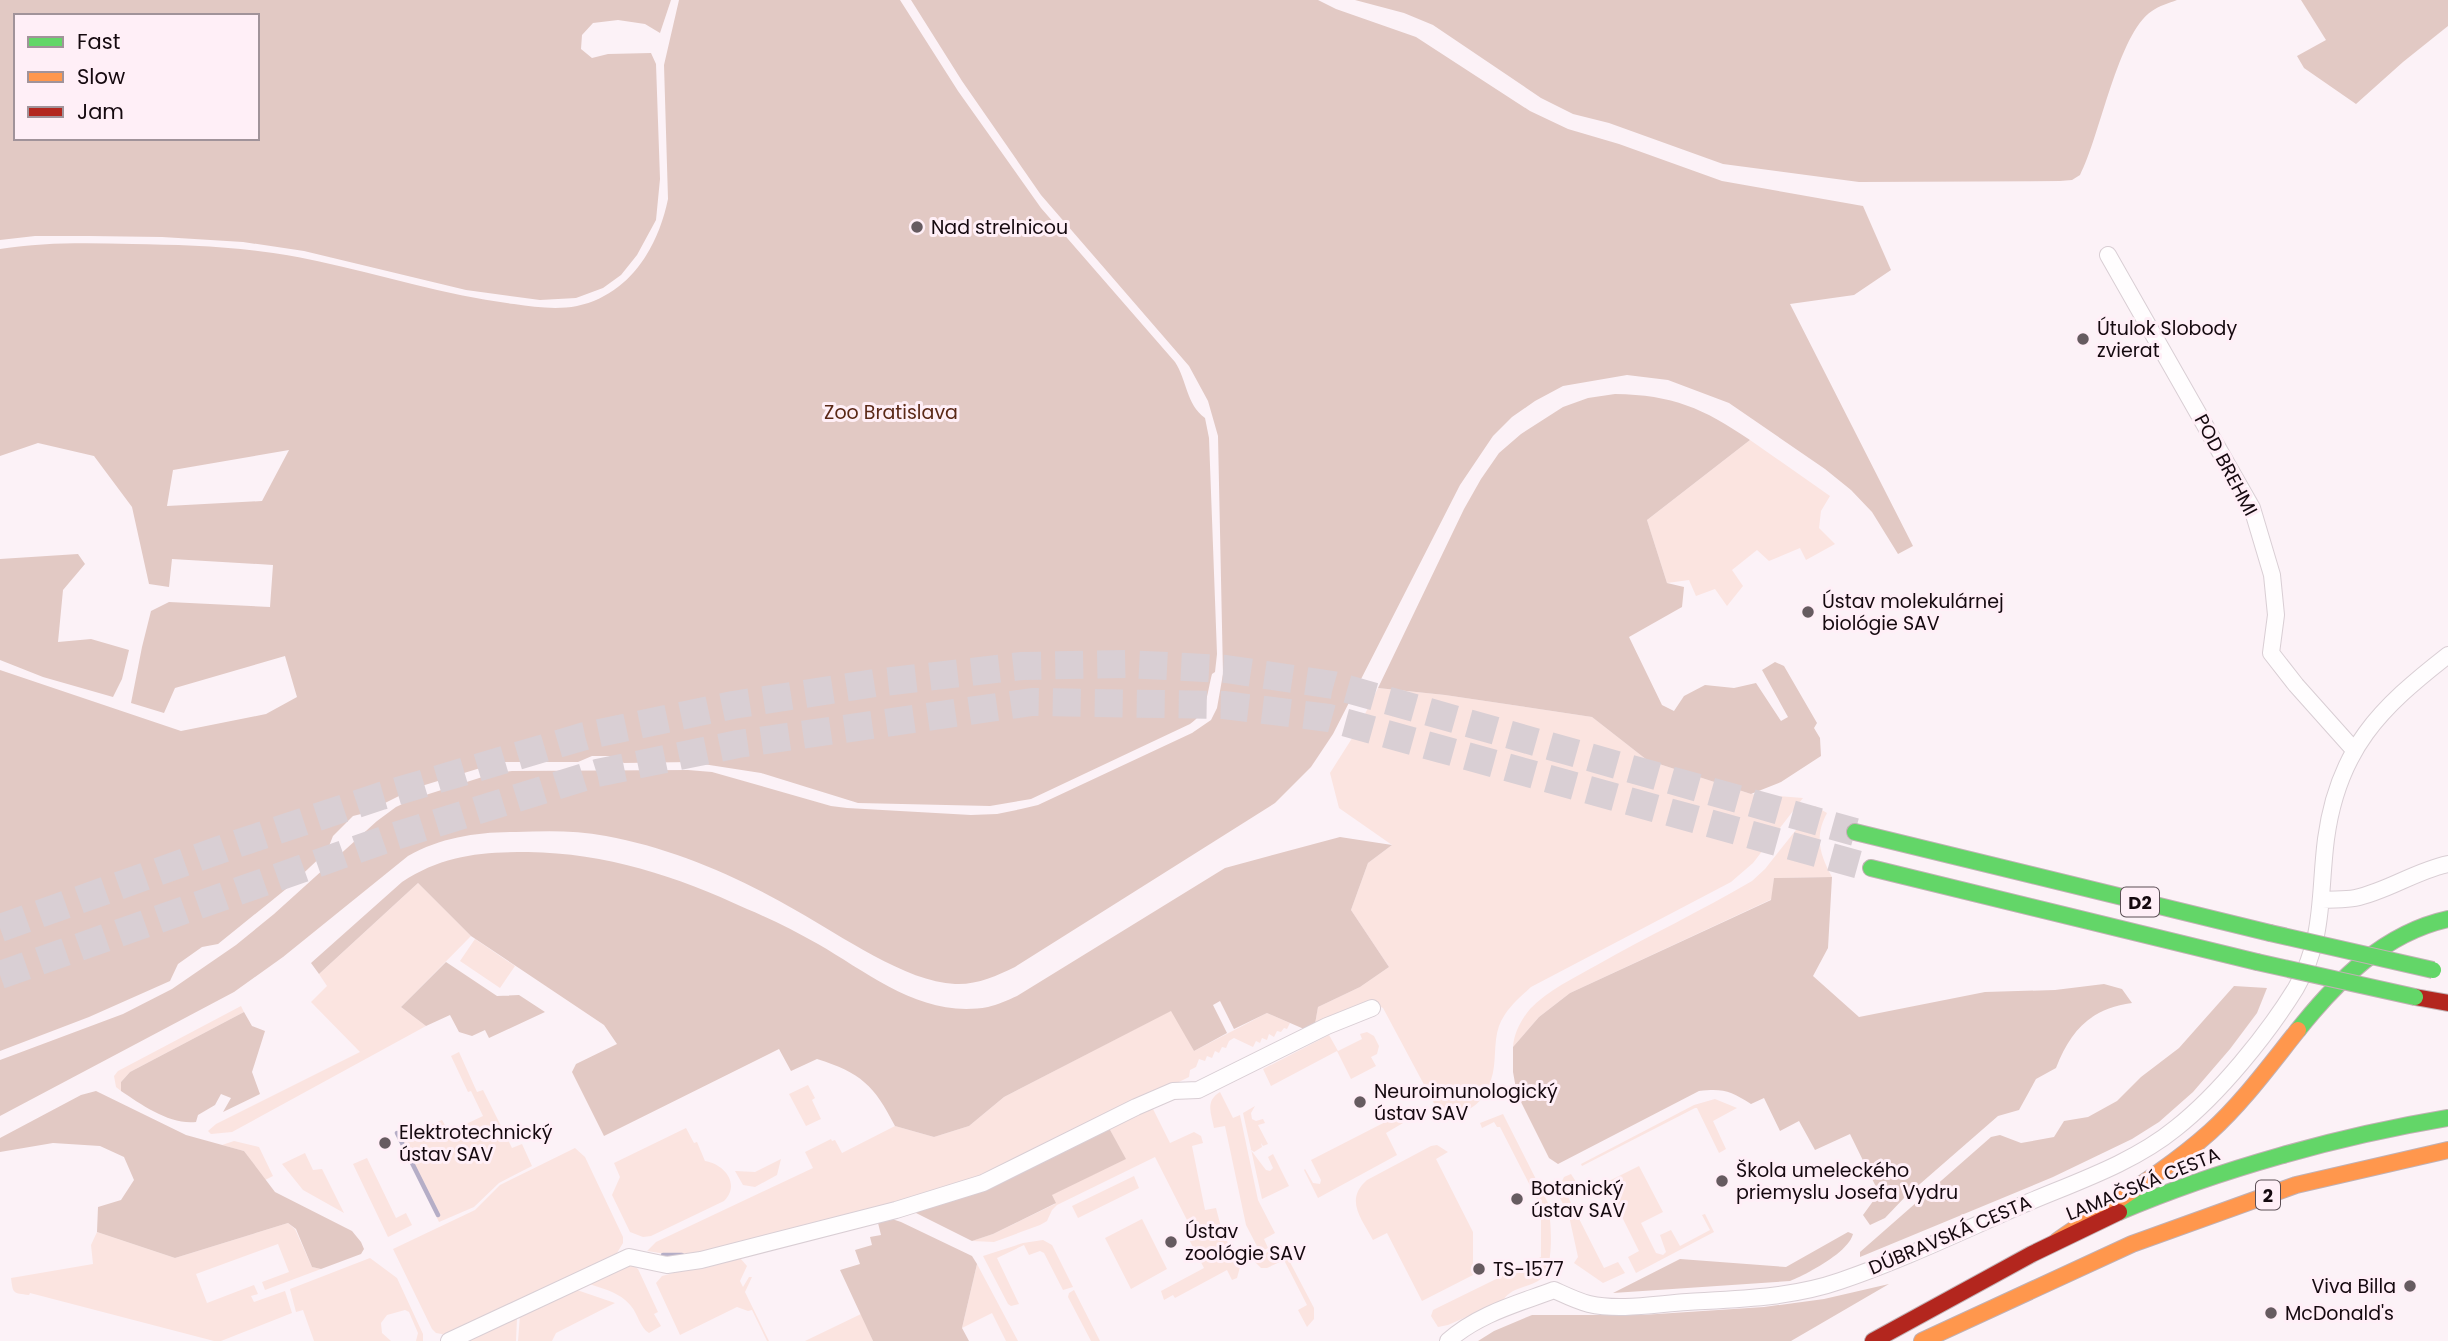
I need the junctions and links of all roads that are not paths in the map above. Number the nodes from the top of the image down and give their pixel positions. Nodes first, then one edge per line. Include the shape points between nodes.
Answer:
1 (2108, 255) dead end
2 (2448, 655) edge
3 (2354, 750) junction
4 (1855, 832) tunnel mouth
5 (2448, 864) edge
6 (1871, 869) tunnel mouth
7 (2322, 900) junction
8 (2448, 919) edge
9 (2441, 972) edge
10 (2448, 1003) edge
11 (1372, 1008) dead end
12 (2448, 1118) edge
13 (2448, 1150) edge
14 (2057, 1241) junction
15 (449, 1341) edge
16 (1448, 1341) edge
17 (1873, 1341) edge
18 (1922, 1341) edge

1 - 3 street, POD BREHMI via 2252,508 2272,575 2276,615 2271,653
2 - 3 street, DÚBRAVSKÁ CESTA via 2387,705
3 - 7 street, DÚBRAVSKÁ CESTA via 2335,794
4 - 9 main road, D2, bridge
5 - 7 street via 2354,898
6 - 10 main road, D2, bridge
7 - 16 street, DÚBRAVSKÁ CESTA via 2308,966 2275,1018 2205,1102 2175,1130 2141,1152 1839,1281 1762,1297 1616,1306 1589,1304 1554,1290 1494,1311
8 - 14 main road via 2383,947 2355,968 2231,1112 2139,1188
11 - 15 street via 1198,1090 1173,1091 1136,1107 983,1183 701,1260 667,1265 629,1256
12 - 14 main road, LAMAČSKÁ CESTA / 2 via 2241,1167 2171,1191
13 - 18 main road, 2 via 2296,1185 2132,1244
14 - 17 main road, LAMAČSKÁ CESTA / 2

